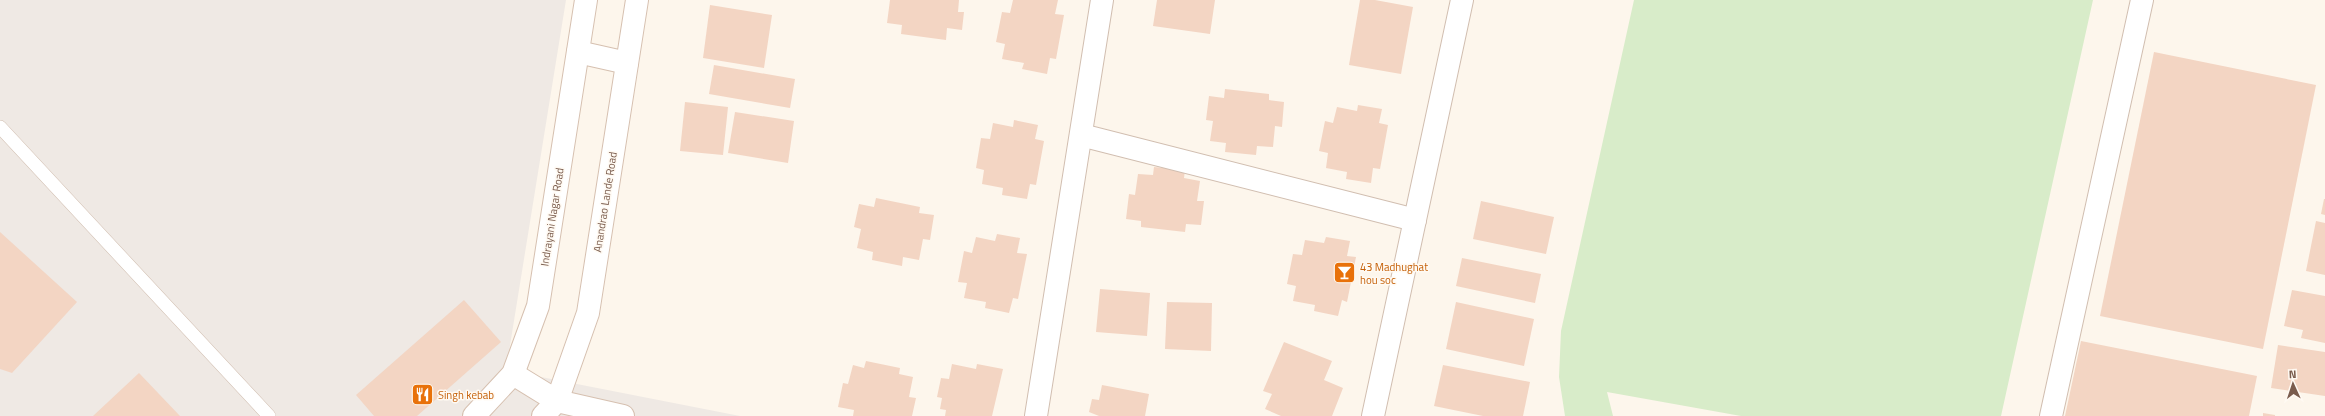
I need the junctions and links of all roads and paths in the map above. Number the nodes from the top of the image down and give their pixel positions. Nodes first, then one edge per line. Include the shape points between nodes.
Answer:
1 (586, 0) edge
2 (637, 0) edge
3 (1102, 0) edge
4 (1462, 0) edge
5 (2142, 0) edge
6 (578, 52) junction
7 (627, 63) junction
8 (0, 127) edge
9 (1081, 135) junction
10 (1415, 220) junction
11 (513, 374) junction
12 (550, 408) edge
13 (269, 416) edge
14 (474, 416) edge
15 (623, 416) edge
16 (1036, 416) edge
17 (1373, 416) edge
18 (2051, 416) edge

1 - 6 street, Indrayani Nagar Road
2 - 7 street, Anandrao Lande Road
3 - 9 street
4 - 10 street
5 - 18 street
6 - 7 street
6 - 11 street, Indrayani Nagar Road via 538,306
7 - 12 street, Anandrao Lande Road via 588,313
8 - 13 lane
9 - 10 street
9 - 16 street
10 - 17 street
11 - 12 street
11 - 14 street, Indrayani Nagar Road
12 - 15 street

